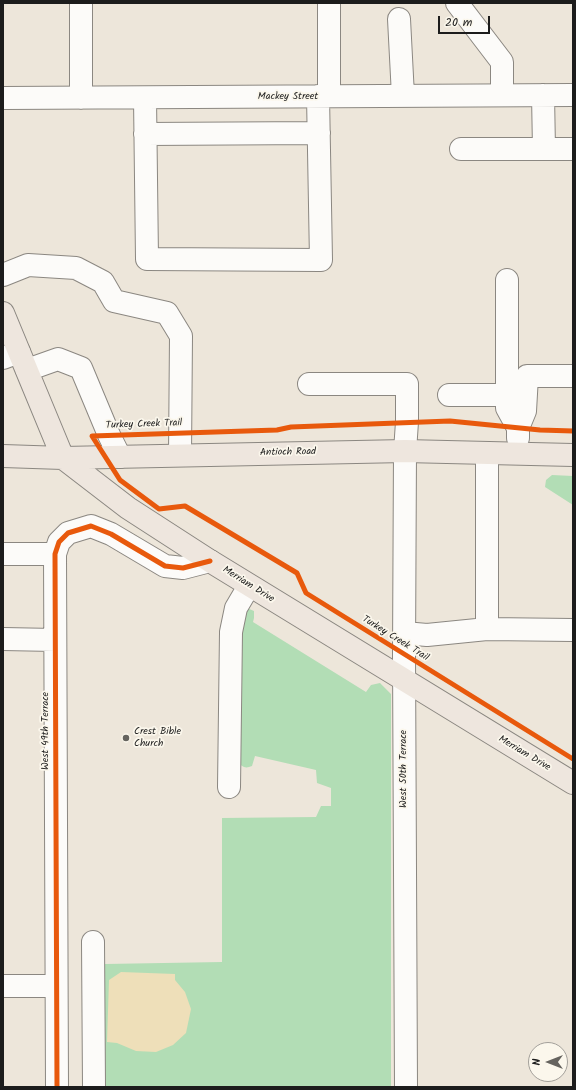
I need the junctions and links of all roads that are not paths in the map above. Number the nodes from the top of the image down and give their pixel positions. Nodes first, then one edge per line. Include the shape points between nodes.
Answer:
1 (80, 3) edge
2 (329, 3) edge
3 (456, 3) edge
4 (400, 19) dead end
5 (573, 94) edge
6 (502, 95) junction
7 (543, 95) junction
8 (324, 96) junction
9 (403, 96) junction
10 (3, 98) edge
11 (82, 98) junction
12 (145, 98) junction
13 (319, 133) junction
14 (146, 134) junction
15 (461, 149) dead end
16 (544, 149) junction
17 (573, 149) edge
18 (3, 274) edge
19 (507, 280) dead end
20 (3, 313) edge
21 (16, 360) edge
22 (573, 376) edge
23 (309, 384) dead end
24 (449, 395) dead end
25 (507, 395) junction
26 (518, 428) junction
27 (405, 451) junction
28 (487, 453) junction
29 (518, 454) junction
30 (180, 455) junction
31 (573, 455) edge
32 (3, 456) edge
33 (120, 456) junction
34 (63, 458) junction
35 (3, 554) edge
36 (55, 554) junction
37 (210, 561) junction
38 (249, 586) junction
39 (487, 629) junction
40 (573, 630) edge
41 (404, 633) junction
42 (3, 639) edge
43 (55, 640) junction
44 (404, 681) junction
45 (573, 783) edge
46 (230, 786) dead end
47 (93, 942) dead end
48 (3, 986) edge
49 (56, 986) junction
50 (56, 1087) edge
51 (94, 1087) edge
52 (406, 1087) edge

1 - 11 street
2 - 8 street
3 - 6 street via 502,62
4 - 9 street
5 - 7 street, Mackey Street
6 - 7 street, Mackey Street
6 - 9 street, Mackey Street
7 - 16 street
8 - 9 street, Mackey Street
8 - 12 street, Mackey Street
8 - 13 street
10 - 11 street, Mackey Street
11 - 12 street, Mackey Street
12 - 14 street
13 - 14 street
13 - 14 street via 321,260 147,259
15 - 16 street
16 - 17 street
18 - 30 street via 28,265 76,268 103,282 114,301 167,313 180,336
19 - 25 street
20 - 21 main road
21 - 33 street via 58,359 82,368
21 - 34 main road
22 - 26 street via 527,376 526,411
23 - 27 street, West 50th Terrace via 407,384
24 - 25 street
25 - 26 street via 507,408
26 - 29 street
27 - 28 main road, Antioch Road
27 - 30 main road, Antioch Road
27 - 41 street, West 50th Terrace
28 - 29 main road, Antioch Road
28 - 39 street
29 - 31 main road, Antioch Road
30 - 33 main road, Antioch Road
32 - 34 main road, Antioch Road
33 - 34 main road, Antioch Road
34 - 37 main road, Merriam Drive via 128,508
35 - 36 street
36 - 37 street, West 49th Terrace via 59,542 68,533 91,526 111,534 165,566 183,568
36 - 43 street, West 49th Terrace
37 - 38 main road, Merriam Drive
38 - 44 main road, Merriam Drive
38 - 46 street via 236,608 231,632
39 - 40 street
39 - 41 street via 427,635
41 - 44 street, West 50th Terrace
42 - 43 street
43 - 49 street, West 49th Terrace
44 - 45 main road, Merriam Drive
44 - 52 street, West 50th Terrace
47 - 51 street
48 - 49 street
49 - 50 street, West 49th Terrace

